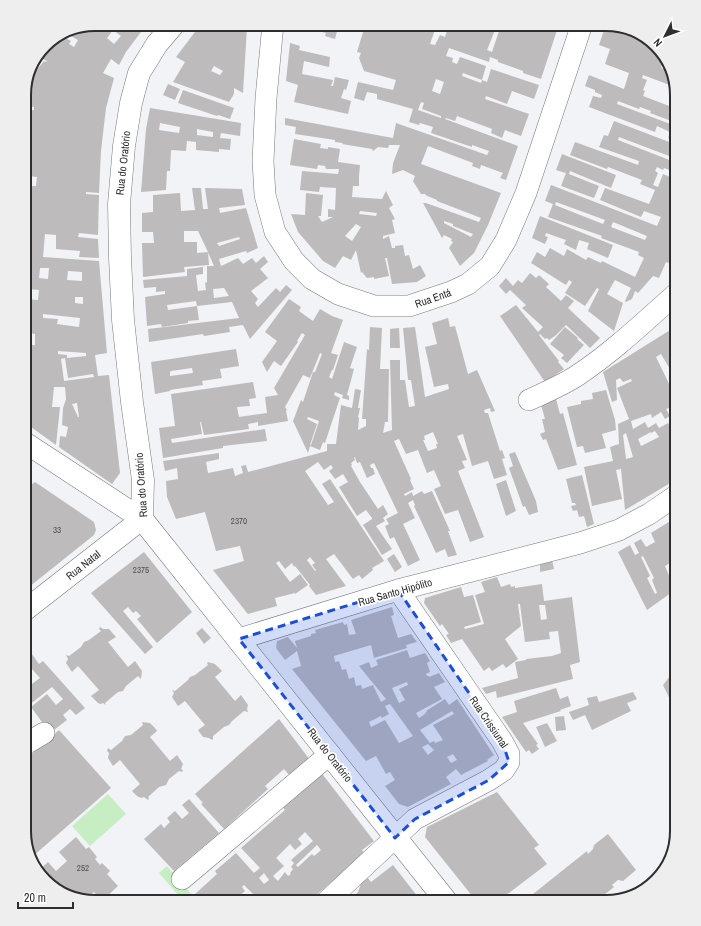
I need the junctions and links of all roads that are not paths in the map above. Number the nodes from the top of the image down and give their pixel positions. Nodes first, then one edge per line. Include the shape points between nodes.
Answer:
1 (168, 31) edge
2 (272, 31) edge
3 (580, 31) edge
4 (670, 299) edge
5 (529, 400) dead end
6 (31, 447) edge
7 (670, 500) edge
8 (142, 519) junction
9 (398, 590) junction
10 (31, 606) edge
11 (239, 640) junction
12 (44, 734) dead end
13 (31, 741) edge
14 (330, 754) junction
15 (395, 838) junction
16 (182, 879) dead end
17 (334, 895) edge
18 (441, 895) edge

1 - 8 street, Rua do Oratório via 139,74 126,132 119,204 123,320 143,480
2 - 3 street, Rua Entá via 263,161 265,195 276,232 294,261 312,279 338,294 374,306 409,306 452,292 468,284 490,266 506,240 526,192
4 - 5 street via 578,375
6 - 8 street
7 - 9 street, Rua Santo Hipólito via 618,530 553,550
8 - 10 street, Rua Natal
8 - 11 street, Rua do Oratório
9 - 11 street, Rua Santo Hipólito
9 - 15 street, Rua Crissiunal via 502,741 510,762 504,770 489,780 415,819
11 - 14 street, Rua do Oratório
12 - 13 street
14 - 15 street, Rua do Oratório
14 - 16 street
15 - 17 street
15 - 18 street, Rua do Oratório

